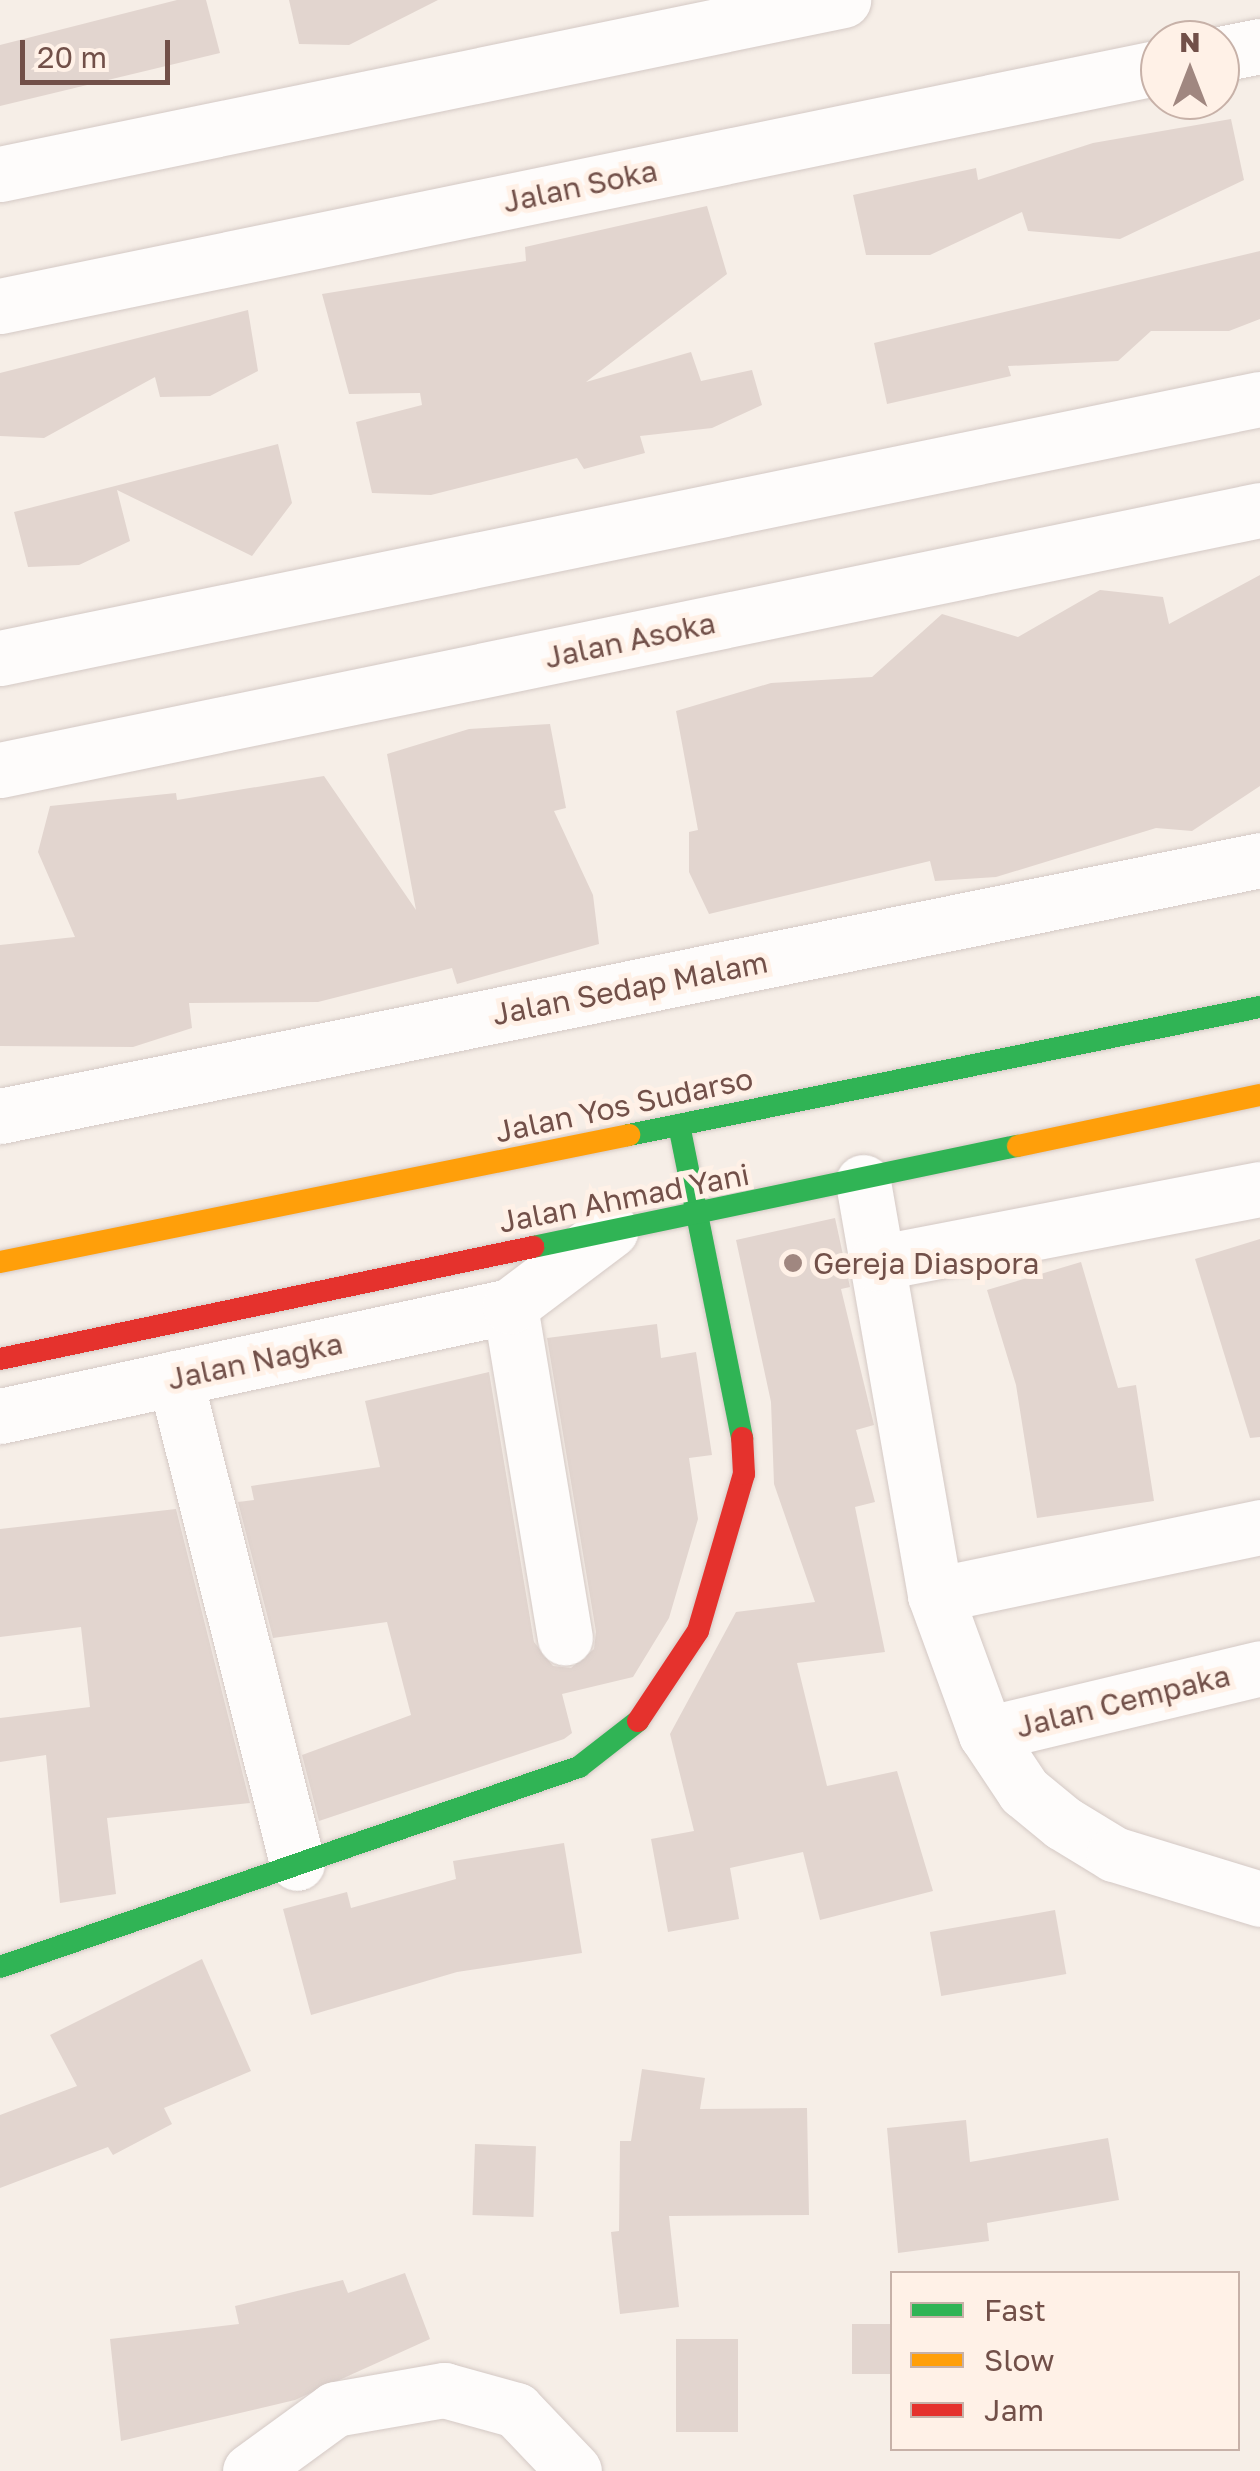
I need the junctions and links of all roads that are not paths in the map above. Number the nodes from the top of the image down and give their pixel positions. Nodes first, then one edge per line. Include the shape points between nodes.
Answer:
1 (843, 0) edge
2 (1140, 70) edge
3 (0, 174) edge
4 (0, 306) edge
5 (1260, 399) edge
6 (1260, 510) edge
7 (0, 658) edge
8 (0, 770) edge
9 (1260, 860) edge
10 (1260, 1008) edge
11 (1260, 1094) edge
12 (0, 1116) edge
13 (679, 1125) junction
14 (863, 1182) junction
15 (1260, 1189) edge
16 (694, 1215) junction
17 (612, 1230) junction
18 (0, 1262) edge
19 (876, 1263) junction
20 (510, 1306) junction
21 (0, 1359) edge
22 (176, 1378) junction
23 (0, 1416) edge
24 (1260, 1528) edge
25 (935, 1595) junction
26 (566, 1636) dead end
27 (1260, 1668) edge
28 (986, 1734) junction
29 (297, 1863) junction
30 (1260, 1900) edge
31 (0, 1967) edge
32 (250, 2471) edge
33 (574, 2471) edge

1 - 3 street
2 - 4 street, Jalan Soka
5 - 7 street
6 - 8 street, Jalan Asoka
9 - 12 street, Jalan Sedap Malam
10 - 13 main road, Jalan Yos Sudarso
11 - 14 main road, Jalan Ahmad Yani
13 - 16 main road
13 - 18 main road, Jalan Yos Sudarso
14 - 16 main road, Jalan Ahmad Yani
14 - 19 street
15 - 19 street
16 - 17 main road, Jalan Ahmad Yani
16 - 29 main road via 740,1408 744,1474 718,1580 674,1676 636,1724 579,1767
17 - 20 street
17 - 21 main road, Jalan Ahmad Yani
19 - 25 street
20 - 22 street, Jalan Nagka
20 - 26 street
22 - 23 street, Jalan Nagka
22 - 29 street
24 - 25 street
25 - 28 street
27 - 28 street, Jalan Cempaka
28 - 30 street via 1024,1791 1114,1854
29 - 31 main road
32 - 33 street via 335,2409 444,2390 516,2410

